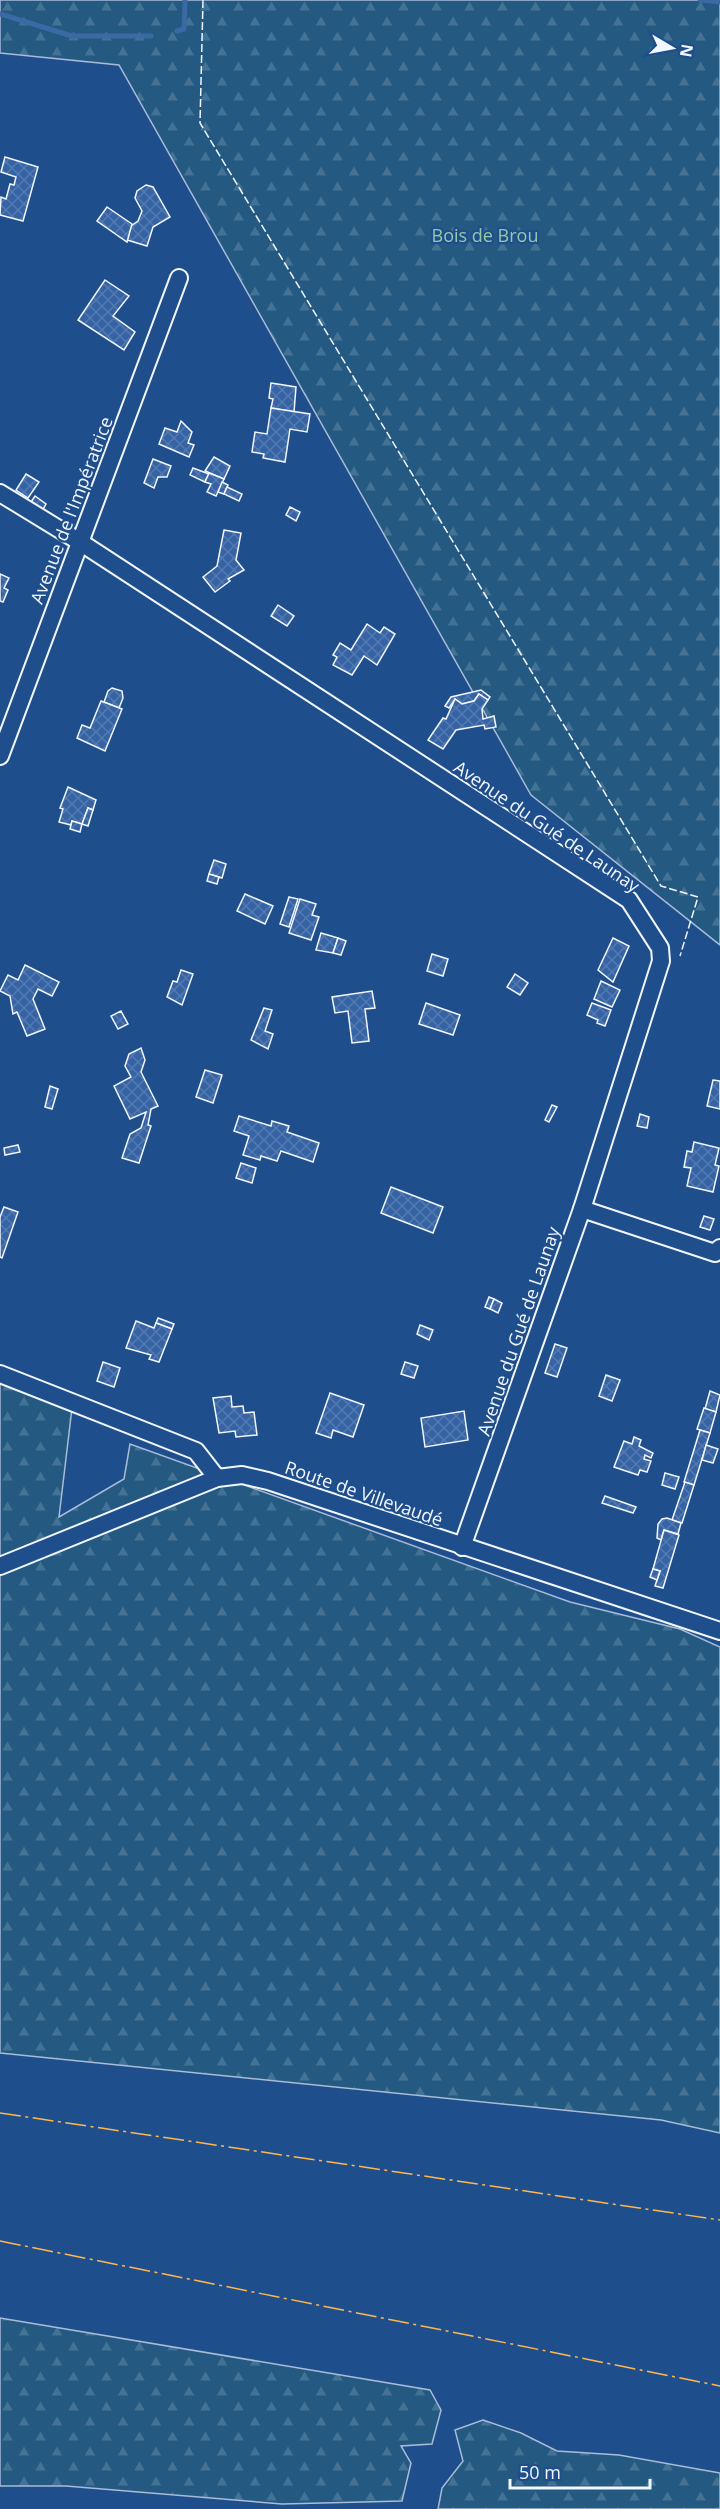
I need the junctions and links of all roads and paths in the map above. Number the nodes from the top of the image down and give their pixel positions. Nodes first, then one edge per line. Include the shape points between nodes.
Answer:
1 (179, 278) dead end
2 (0, 493) edge
3 (80, 542) junction
4 (0, 756) edge
5 (582, 1209) junction
6 (717, 1250) edge
7 (0, 1374) edge
8 (217, 1478) junction
9 (462, 1547) junction
10 (0, 1566) edge
11 (720, 1631) edge

1 - 3 street, Avenue de l'Impératrice
2 - 3 street, Avenue du Gué de Launay
3 - 4 street, Avenue de l'Impératrice
3 - 5 street, Avenue du Gué de Launay via 628,900 660,948 662,961
5 - 6 street
5 - 9 street, Avenue du Gué de Launay
7 - 8 street via 195,1451
8 - 9 street, Route de Villevaudé via 242,1475 268,1481
8 - 10 street, Route de Villevaudé
9 - 11 street, Route de Villevaudé

